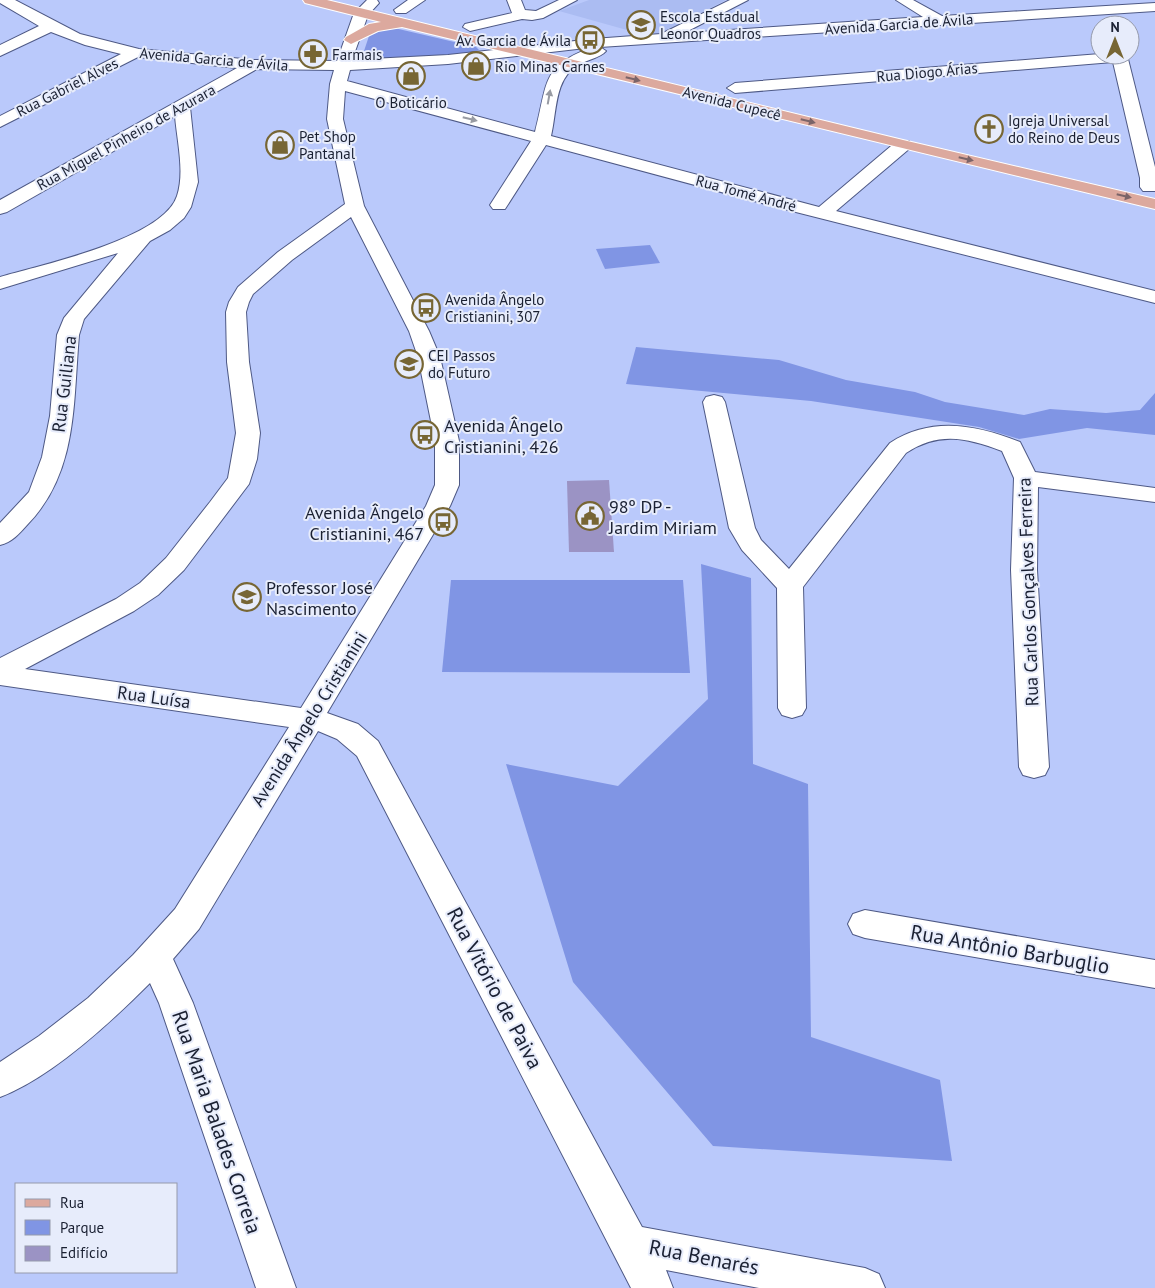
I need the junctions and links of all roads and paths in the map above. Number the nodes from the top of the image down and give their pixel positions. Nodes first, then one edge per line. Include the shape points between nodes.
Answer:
1 (5, 0) edge
2 (310, 0) edge
3 (418, 0) edge
4 (565, 0) edge
5 (570, 0) edge
6 (741, 0) edge
7 (903, 0) edge
8 (364, 6) edge
9 (1155, 7) edge
10 (527, 9) edge
11 (1104, 11) junction
12 (1105, 15) edge
13 (402, 17) junction
14 (940, 21) junction
15 (51, 26) junction
16 (470, 27) junction
17 (535, 37) junction
18 (351, 40) junction
19 (651, 41) junction
20 (486, 44) junction
21 (560, 48) junction
22 (0, 50) edge
23 (135, 52) junction
24 (524, 53) junction
25 (589, 54) junction
26 (469, 57) junction
27 (1090, 58) edge
28 (568, 63) junction
29 (253, 65) junction
30 (344, 65) junction
31 (1121, 65) edge
32 (338, 84) junction
33 (735, 88) junction
34 (182, 105) junction
35 (837, 112) dead end
36 (0, 122) edge
37 (542, 137) junction
38 (940, 137) dead end
39 (903, 145) junction
40 (1152, 188) edge
41 (1155, 204) edge
42 (499, 205) dead end
43 (355, 206) junction
44 (0, 208) edge
45 (823, 213) junction
46 (142, 238) junction
47 (0, 283) edge
48 (1155, 297) edge
49 (714, 402) dead end
50 (1026, 478) junction
51 (1155, 495) edge
52 (0, 537) edge
53 (790, 586) junction
54 (0, 670) edge
55 (0, 675) edge
56 (792, 708) dead end
57 (308, 719) junction
58 (1034, 766) dead end
59 (865, 924) dead end
60 (155, 957) junction
61 (1155, 974) edge
62 (0, 1081) edge
63 (631, 1244) junction
64 (276, 1288) edge
65 (653, 1288) edge
66 (866, 1288) edge

1 - 15 street, Avenida Garcia de Ávila
2 - 8 main road, Avenida Cupecê
3 - 13 street
4 - 10 street
5 - 10 street
6 - 19 street
7 - 14 street
8 - 13 main road, Avenida Cupecê
8 - 18 street, Avenida Ângelo Cristianini
9 - 11 street, Avenida Garcia de Ávila
10 - 16 street
10 - 17 street
11 - 12 street
11 - 14 street, Avenida Garcia de Ávila
13 - 16 main road, Avenida Cupecê
13 - 18 main road
13 - 20 main road, Avenida Cupecê
14 - 19 street, Avenida Garcia de Ávila
15 - 22 street
15 - 23 street, Avenida Garcia de Ávila via 76,38
16 - 17 main road, Avenida Cupecê
17 - 21 main road, Avenida Cupecê
18 - 30 street, Avenida Ângelo Cristianini
19 - 21 street, Avenida Garcia de Ávila
19 - 25 street, Avenida Garcia de Ávila
20 - 24 main road, Avenida Cupecê
20 - 26 main road via 487,51
21 - 24 street, Avenida Garcia de Ávila
21 - 25 main road, Avenida Cupecê
23 - 29 street, Avenida Garcia de Ávila
23 - 36 street, Rua Gabriel Alves
24 - 26 street, Avenida Garcia de Ávila
24 - 28 main road, Avenida Cupecê
25 - 28 street, Avenida Garcia de Ávila
25 - 33 main road, Avenida Cupecê
26 - 30 street, Avenida Garcia de Ávila
27 - 33 street, Rua Diogo Árias
37 -> 28 street via 551,86 556,75
28 -> 39 main road, Avenida Cupecê
29 - 30 street, Avenida Garcia de Ávila
29 - 34 street, Rua Miguel Pinheiro de Azurara
30 - 32 street, Avenida Ângelo Cristianini
31 - 40 street
32 -> 37 street, Rua Tomé André
32 - 43 street, Avenida Ângelo Cristianini via 335,119
33 - 35 main road, Avenida Cupecê
34 - 44 street, Rua Miguel Pinheiro de Azurara
34 - 46 street via 188,192 177,213
37 - 42 street
37 - 45 street, Rua Tomé André
38 - 40 main road
39 -> 41 main road, Avenida Cupecê
39 - 45 street
43 - 54 street via 285,256 251,285 239,302 236,312 238,354 248,434 240,479 219,508 175,564 149,589 125,605
43 - 57 street, Avenida Ângelo Cristianini via 429,357 447,441 447,485 438,506
45 - 48 street, Rua Tomé André
46 - 47 street
46 - 52 street, Rua Guiliana via 74,318 68,335 53,465 40,493
49 - 53 street via 742,528 751,544
50 - 51 street
50 - 53 street, Rua Carlos Gonçalves Ferreira via 1012,447 991,438 945,431 910,438 898,448
50 - 58 street, Rua Carlos Gonçalves Ferreira via 1024,570
53 - 56 street
55 - 57 street, Rua Luísa
57 - 60 street, Avenida Ângelo Cristianini via 187,919
57 - 63 street, Rua Vitório de Paiva via 335,724 354,734 368,749
59 - 61 street, Rua Antônio Barbuglio
60 - 62 street, Avenida Ângelo Cristianini via 96,1012 33,1061
60 - 64 street, Rua Maria Balades Correia via 176,1003
63 - 65 street, Rua Vitório de Paiva
63 - 66 street, Rua Benarés

